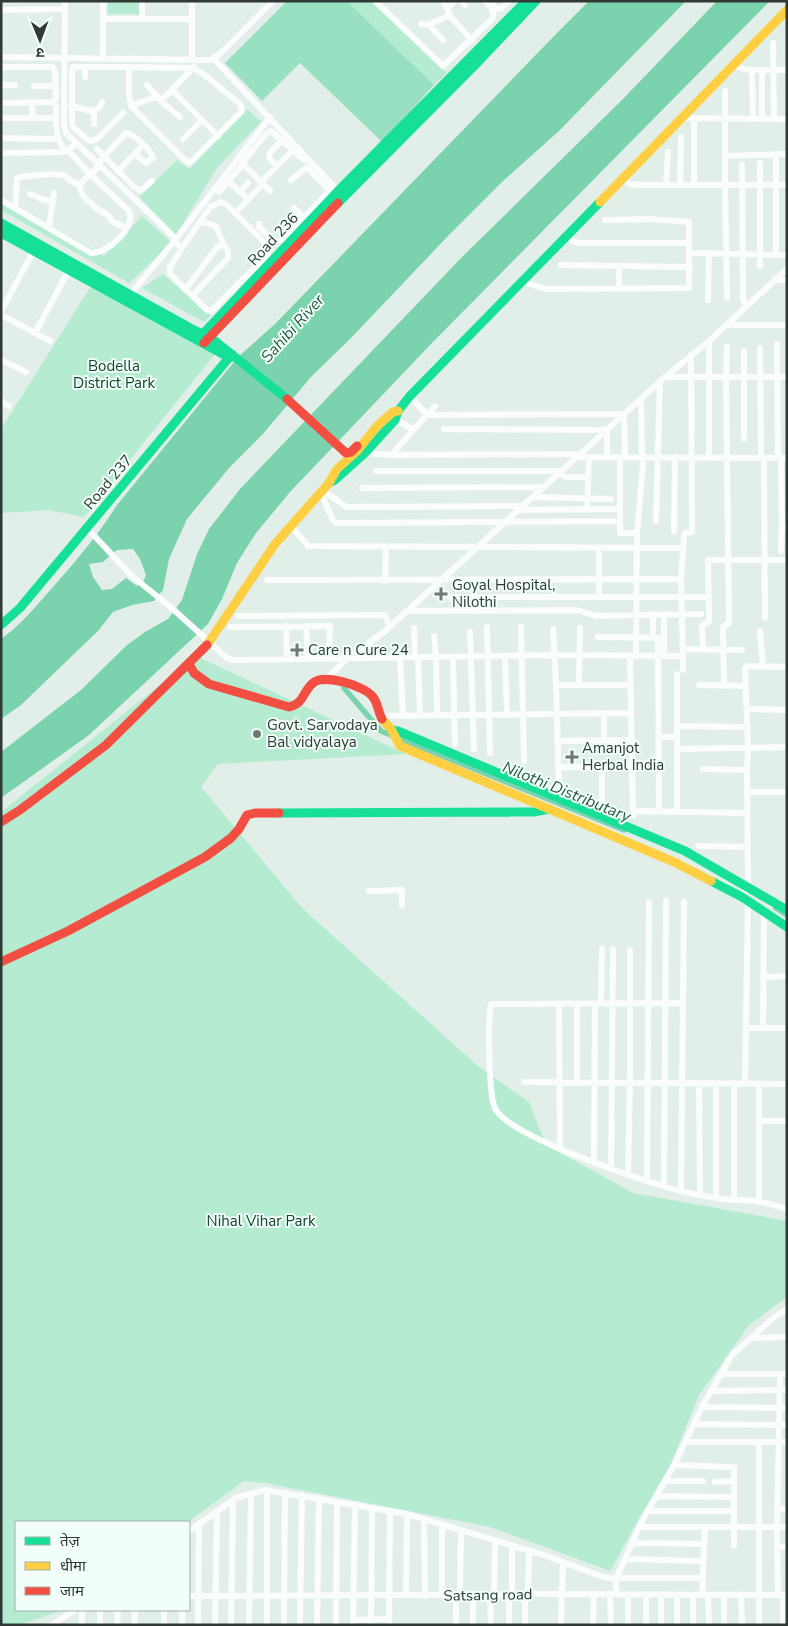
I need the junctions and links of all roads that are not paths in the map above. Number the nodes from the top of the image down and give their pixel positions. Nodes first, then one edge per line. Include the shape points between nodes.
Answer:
1 (26, 1) edge
2 (65, 1) edge
3 (103, 1) edge
4 (142, 1) edge
5 (192, 1) edge
6 (273, 1) edge
7 (375, 1) edge
8 (455, 1) edge
9 (489, 1) edge
10 (510, 1) edge
11 (526, 1) edge
12 (536, 1) edge
13 (445, 4) edge
14 (65, 9) junction
15 (1, 10) edge
16 (26, 10) junction
17 (787, 10) edge
18 (450, 15) junction
19 (103, 19) junction
20 (142, 19) junction
21 (192, 19) junction
22 (421, 24) dead end
23 (429, 25) junction
24 (443, 40) dead end
25 (472, 40) junction
26 (773, 43) dead end
27 (1, 57) edge
28 (65, 58) junction
29 (103, 58) junction
30 (120, 58) junction
31 (130, 58) junction
32 (214, 59) junction
33 (192, 60) junction
34 (200, 61) junction
35 (732, 65) junction
36 (1, 67) edge
37 (85, 67) junction
38 (125, 67) junction
39 (193, 68) junction
40 (752, 70) junction
41 (762, 70) junction
42 (773, 70) junction
43 (787, 70) edge
44 (85, 77) dead end
45 (1, 85) edge
46 (15, 85) dead end
47 (147, 85) dead end
48 (34, 86) dead end
49 (55, 86) junction
50 (172, 90) junction
51 (725, 91) dead end
52 (160, 99) junction
53 (102, 102) dead end
54 (1, 103) edge
55 (32, 106) dead end
56 (56, 106) dead end
57 (131, 106) junction
58 (69, 107) junction
59 (94, 110) junction
60 (123, 113) dead end
61 (180, 117) dead end
62 (270, 117) junction
63 (1, 118) edge
64 (33, 118) junction
65 (56, 118) junction
66 (681, 118) junction
67 (694, 118) junction
68 (725, 118) junction
69 (753, 118) junction
70 (762, 118) junction
71 (774, 118) junction
72 (787, 119) edge
73 (202, 120) junction
74 (94, 124) dead end
75 (218, 136) junction
76 (681, 136) dead end
77 (1, 138) edge
78 (17, 139) junction
79 (183, 139) dead end
80 (58, 140) junction
81 (282, 140) junction
82 (77, 144) junction
83 (143, 145) junction
84 (16, 149) dead end
85 (65, 149) junction
86 (97, 150) dead end
87 (293, 150) junction
88 (668, 152) dead end
89 (1, 153) edge
90 (135, 154) junction
91 (776, 154) junction
92 (787, 154) edge
93 (725, 156) junction
94 (104, 157) junction
95 (304, 160) dead end
96 (241, 162) junction
97 (760, 164) dead end
98 (98, 165) junction
99 (742, 165) dead end
100 (277, 166) junction
101 (118, 171) junction
102 (90, 174) junction
103 (621, 178) junction
104 (291, 180) dead end
105 (152, 181) dead end
106 (228, 181) junction
107 (248, 183) dead end
108 (262, 183) junction
109 (79, 185) junction
110 (666, 185) junction
111 (680, 185) junction
112 (694, 185) junction
113 (775, 185) junction
114 (725, 186) junction
115 (742, 186) junction
116 (759, 186) junction
117 (787, 186) edge
118 (334, 190) junction
119 (270, 191) dead end
120 (219, 192) dead end
121 (240, 192) junction
122 (30, 194) dead end
123 (248, 199) junction
124 (1, 200) edge
125 (15, 208) junction
126 (294, 208) dead end
127 (239, 209) dead end
128 (304, 218) junction
129 (605, 220) dead end
130 (200, 221) junction
131 (1, 223) edge
132 (259, 224) dead end
133 (49, 227) junction
134 (127, 228) junction
135 (1, 233) edge
136 (567, 236) junction
137 (175, 241) junction
138 (689, 242) junction
139 (224, 245) junction
140 (182, 248) junction
141 (690, 253) junction
142 (709, 253) junction
143 (726, 253) junction
144 (743, 254) junction
145 (760, 254) junction
146 (776, 255) junction
147 (787, 255) edge
148 (32, 256) dead end
149 (561, 265) dead end
150 (618, 266) junction
151 (760, 266) dead end
152 (690, 267) junction
153 (69, 270) junction
154 (787, 270) edge
155 (775, 280) junction
156 (787, 280) edge
157 (523, 282) junction
158 (619, 289) junction
159 (185, 290) junction
160 (192, 296) junction
161 (128, 297) junction
162 (727, 298) dead end
163 (708, 300) dead end
164 (746, 307) junction
165 (1, 313) edge
166 (727, 325) junction
167 (787, 325) edge
168 (35, 333) junction
169 (203, 338) junction
170 (50, 341) dead end
171 (709, 341) junction
172 (777, 344) dead end
173 (727, 347) dead end
174 (760, 348) dead end
175 (744, 351) dead end
176 (692, 355) junction
177 (232, 357) junction
178 (1, 360) edge
179 (26, 372) dead end
180 (692, 377) junction
181 (709, 377) junction
182 (726, 377) junction
183 (743, 377) junction
184 (759, 377) junction
185 (777, 377) junction
186 (787, 377) edge
187 (662, 380) junction
188 (410, 396) junction
189 (641, 399) junction
190 (1, 401) edge
191 (9, 406) dead end
192 (435, 406) dead end
193 (624, 414) junction
194 (394, 415) junction
195 (428, 415) junction
196 (413, 429) junction
197 (444, 429) dead end
198 (607, 430) junction
199 (744, 439) dead end
200 (365, 453) junction
201 (391, 454) junction
202 (579, 456) junction
203 (349, 457) junction
204 (588, 457) junction
205 (607, 457) junction
206 (642, 457) junction
207 (658, 457) junction
208 (675, 457) junction
209 (622, 458) junction
210 (692, 458) junction
211 (710, 458) junction
212 (726, 458) junction
213 (762, 458) junction
214 (782, 458) edge
215 (376, 471) dead end
216 (561, 471) junction
217 (588, 478) junction
218 (544, 487) junction
219 (362, 488) dead end
220 (322, 491) junction
221 (532, 497) junction
222 (587, 499) junction
223 (611, 499) dead end
224 (521, 508) junction
225 (620, 509) junction
226 (587, 510) junction
227 (620, 521) junction
228 (656, 521) dead end
229 (505, 522) junction
230 (291, 526) junction
231 (87, 528) junction
232 (784, 528) edge
233 (674, 531) dead end
234 (637, 532) junction
235 (386, 547) junction
236 (477, 548) junction
237 (599, 548) junction
238 (637, 548) junction
239 (683, 548) junction
240 (781, 551) dead end
241 (730, 560) junction
242 (763, 560) junction
243 (787, 560) edge
244 (637, 579) junction
245 (681, 579) junction
246 (267, 580) dead end
247 (441, 580) junction
248 (599, 580) junction
249 (385, 581) junction
250 (599, 596) junction
251 (450, 597) dead end
252 (636, 597) junction
253 (682, 597) junction
254 (709, 597) junction
255 (407, 611) junction
256 (637, 614) junction
257 (653, 614) junction
258 (664, 614) junction
259 (682, 614) junction
260 (701, 614) dead end
261 (238, 616) dead end
262 (765, 618) dead end
263 (1, 625) edge
264 (286, 626) junction
265 (306, 626) junction
266 (230, 627) dead end
267 (390, 627) junction
268 (487, 627) dead end
269 (521, 627) dead end
270 (414, 628) dead end
271 (580, 628) dead end
272 (553, 629) dead end
273 (760, 631) dead end
274 (470, 632) dead end
275 (434, 636) dead end
276 (598, 637) dead end
277 (636, 637) junction
278 (658, 638) junction
279 (207, 639) junction
280 (703, 649) junction
281 (724, 650) junction
282 (742, 650) dead end
283 (683, 652) junction
284 (554, 655) junction
285 (580, 656) junction
286 (633, 656) junction
287 (661, 656) junction
288 (400, 657) junction
289 (416, 657) junction
290 (436, 657) junction
291 (453, 657) junction
292 (471, 657) junction
293 (488, 657) junction
294 (506, 657) junction
295 (522, 657) junction
296 (329, 658) junction
297 (348, 658) junction
298 (287, 659) junction
299 (308, 659) junction
300 (189, 664) junction
301 (763, 667) junction
302 (787, 667) edge
303 (328, 677) junction
304 (556, 684) junction
305 (579, 684) junction
306 (630, 685) junction
307 (698, 685) dead end
308 (724, 685) junction
309 (746, 686) junction
310 (747, 710) junction
311 (787, 710) edge
312 (630, 713) junction
313 (507, 714) junction
314 (523, 714) junction
315 (557, 714) junction
316 (604, 714) junction
317 (437, 715) junction
318 (454, 715) junction
319 (472, 715) junction
320 (490, 715) junction
321 (380, 716) junction
322 (403, 716) junction
323 (420, 716) junction
324 (677, 726) junction
325 (748, 728) junction
326 (393, 734) junction
327 (658, 737) junction
328 (677, 737) junction
329 (604, 740) junction
330 (631, 740) junction
331 (557, 741) junction
332 (455, 744) dead end
333 (787, 747) edge
334 (748, 748) junction
335 (474, 749) dead end
336 (677, 749) junction
337 (490, 753) dead end
338 (524, 761) dead end
339 (558, 767) junction
340 (602, 768) junction
341 (632, 768) junction
342 (703, 769) dead end
343 (747, 770) junction
344 (559, 788) dead end
345 (748, 792) junction
346 (787, 792) edge
347 (602, 802) dead end
348 (549, 809) junction
349 (658, 812) junction
350 (677, 812) junction
351 (747, 813) junction
352 (1, 822) edge
353 (698, 846) dead end
354 (748, 847) junction
355 (369, 890) dead end
356 (746, 893) junction
357 (649, 902) dead end
358 (666, 902) dead end
359 (684, 902) dead end
360 (402, 905) dead end
361 (787, 910) edge
362 (764, 911) junction
363 (787, 927) edge
364 (602, 949) dead end
365 (613, 949) dead end
366 (630, 950) dead end
367 (1, 962) edge
368 (763, 976) junction
369 (787, 976) edge
370 (683, 1003) junction
371 (559, 1004) junction
372 (577, 1004) junction
373 (598, 1004) junction
374 (613, 1004) junction
375 (630, 1004) junction
376 (648, 1004) junction
377 (665, 1004) junction
378 (746, 1028) junction
379 (762, 1028) junction
380 (787, 1028) edge
381 (524, 1082) dead end
382 (560, 1083) junction
383 (577, 1083) junction
384 (594, 1083) junction
385 (610, 1083) junction
386 (630, 1083) junction
387 (648, 1083) junction
388 (665, 1083) junction
389 (682, 1083) junction
390 (699, 1084) junction
391 (716, 1084) junction
392 (734, 1084) junction
393 (745, 1084) junction
394 (759, 1084) junction
395 (787, 1084) edge
396 (759, 1121) junction
397 (787, 1121) edge
398 (560, 1148) junction
399 (594, 1161) junction
400 (610, 1168) junction
401 (628, 1174) junction
402 (647, 1180) junction
403 (664, 1186) junction
404 (681, 1190) junction
405 (700, 1194) junction
406 (716, 1198) junction
407 (734, 1200) junction
408 (759, 1202) junction
409 (787, 1209) edge
410 (787, 1308) edge
411 (787, 1337) edge
412 (752, 1338) junction
413 (722, 1374) junction
414 (784, 1374) edge
415 (783, 1390) edge
416 (712, 1391) junction
417 (702, 1407) junction
418 (779, 1408) junction
419 (787, 1408) edge
420 (694, 1424) junction
421 (779, 1425) junction
422 (787, 1425) edge
423 (686, 1442) junction
424 (759, 1442) junction
425 (778, 1442) junction
426 (787, 1442) edge
427 (674, 1465) junction
428 (665, 1481) junction
429 (703, 1481) dead end
430 (734, 1481) junction
431 (715, 1482) dead end
432 (267, 1490) junction
433 (285, 1493) junction
434 (251, 1494) junction
435 (302, 1495) junction
436 (657, 1496) junction
437 (734, 1497) junction
438 (319, 1498) junction
439 (233, 1500) junction
440 (337, 1502) junction
441 (355, 1505) junction
442 (372, 1508) junction
443 (777, 1509) junction
444 (787, 1509) edge
445 (217, 1511) junction
446 (390, 1511) junction
447 (649, 1511) junction
448 (734, 1511) junction
449 (407, 1514) junction
450 (424, 1520) junction
451 (199, 1524) junction
452 (442, 1525) junction
453 (641, 1526) junction
454 (705, 1527) junction
455 (734, 1527) junction
456 (760, 1527) junction
457 (777, 1527) junction
458 (787, 1527) edge
459 (190, 1530) edge
460 (461, 1530) junction
461 (495, 1541) junction
462 (633, 1543) junction
463 (704, 1544) junction
464 (512, 1546) junction
465 (734, 1546) dead end
466 (777, 1547) junction
467 (787, 1547) edge
468 (529, 1551) junction
469 (625, 1559) junction
470 (703, 1561) junction
471 (563, 1562) junction
472 (616, 1578) junction
473 (703, 1578) junction
474 (526, 1594) junction
475 (561, 1594) junction
476 (594, 1594) junction
477 (613, 1594) junction
478 (628, 1594) junction
479 (442, 1595) junction
480 (458, 1595) junction
481 (473, 1595) junction
482 (492, 1595) junction
483 (510, 1595) junction
484 (646, 1595) junction
485 (661, 1595) junction
486 (677, 1595) junction
487 (692, 1595) junction
488 (705, 1595) junction
489 (724, 1595) junction
490 (741, 1595) junction
491 (758, 1595) junction
492 (782, 1595) edge
493 (190, 1596) edge
494 (198, 1596) junction
495 (215, 1596) junction
496 (232, 1596) junction
497 (249, 1596) junction
498 (266, 1596) junction
499 (284, 1596) junction
500 (301, 1596) junction
501 (318, 1596) junction
502 (337, 1596) junction
503 (354, 1596) junction
504 (372, 1596) junction
505 (389, 1596) junction
506 (406, 1596) junction
507 (425, 1596) junction
508 (74, 1611) edge
509 (82, 1611) edge
510 (100, 1611) edge
511 (118, 1611) edge
512 (135, 1611) edge
513 (164, 1611) edge
514 (182, 1611) edge
515 (66, 1616) junction
516 (353, 1622) edge
517 (371, 1622) edge
518 (389, 1622) edge
519 (52, 1625) edge
520 (66, 1625) edge
521 (82, 1625) edge
522 (100, 1625) edge
523 (117, 1625) edge
524 (134, 1625) edge
525 (164, 1625) edge
526 (182, 1625) edge
527 (198, 1625) edge
528 (215, 1625) edge
529 (231, 1625) edge
530 (250, 1625) edge
531 (267, 1625) edge
532 (284, 1625) edge
533 (300, 1625) edge
534 (317, 1625) edge
535 (336, 1625) edge
536 (456, 1625) edge
537 (473, 1625) edge
538 (490, 1625) edge
539 (508, 1625) edge
540 (525, 1625) edge
541 (561, 1625) edge
542 (594, 1625) edge
543 (611, 1625) edge
544 (628, 1625) edge
545 (646, 1625) edge
546 (661, 1625) edge
547 (677, 1625) edge
548 (693, 1625) edge
549 (709, 1625) edge
550 (724, 1625) edge
551 (742, 1625) edge
552 (759, 1625) edge
553 (783, 1625) edge

1 - 16 street
2 - 14 street
3 - 19 street
4 - 20 street
5 - 21 street
6 - 32 street
7 - 25 street via 442,66
8 - 13 street
9 - 10 street via 500,9
9 - 25 street via 494,16
11 - 118 street, Road 236
12 - 118 street via 477,63
13 - 18 street
14 - 16 street
14 - 28 street
15 - 16 street
17 - 35 street
18 - 23 street
18 - 25 street
19 - 20 street
19 - 29 street
20 - 21 street
21 - 33 street
22 - 23 street
23 - 24 street
26 - 42 street
27 - 28 street
28 - 29 street
28 - 58 street
29 - 30 street
30 - 31 street
30 - 38 street
31 - 33 street
31 - 38 street
32 - 34 street
32 - 62 street
33 - 34 street
34 - 39 street
35 - 40 street
35 - 66 street
36 - 49 street via 53,67
37 - 38 street
37 - 44 street
37 - 58 street via 72,68
38 - 39 street
38 - 57 street
39 - 50 street
39 - 75 street via 242,108 242,113
40 - 41 street
40 - 69 street
41 - 42 street
41 - 70 street
42 - 43 street
42 - 71 street
45 - 46 street
47 - 52 street
48 - 49 street
49 - 54 street via 56,99 52,102
50 - 52 street
50 - 73 street
51 - 68 street
52 - 57 street via 149,98
52 - 61 street
53 - 59 street
55 - 64 street
56 - 65 street
57 - 75 street via 190,163
58 - 59 street
58 - 60 street via 74,127 92,141
58 - 82 street via 64,130
59 - 74 street
62 - 96 street
62 - 118 street
63 - 64 street
64 - 65 street
65 - 80 street
66 - 67 street
66 - 103 street
67 - 68 street
67 - 112 street
68 - 69 street
68 - 93 street
69 - 70 street
70 - 71 street
71 - 72 street
73 - 75 street
73 - 79 street
76 - 111 street
77 - 78 street
78 - 80 street
78 - 84 street
80 - 85 street
81 - 87 street
81 - 96 street via 275,133 268,132
81 - 100 street via 268,154
82 - 85 street
82 - 98 street
83 - 90 street
83 - 90 street via 153,156 148,163
83 - 94 street via 132,134 126,133
85 - 89 street via 58,152
85 - 102 street
86 - 94 street
87 - 95 street
87 - 100 street
88 - 110 street
90 - 101 street
91 - 92 street
91 - 93 street
91 - 113 street
93 - 114 street
94 - 98 street
94 - 101 street
96 - 106 street
96 - 108 street
96 - 137 street
97 - 116 street
98 - 102 street
98 - 137 street
99 - 115 street
100 - 108 street
101 - 105 street via 139,190
102 - 109 street
102 - 134 street via 129,211 131,220
103 - 110 street via 634,185
103 - 136 street
104 - 118 street via 307,167
106 - 120 street
106 - 121 street
107 - 121 street
108 - 119 street
108 - 123 street
109 - 125 street via 70,182 66,176 50,174 17,178
109 - 134 street via 84,196 98,209 113,222
110 - 111 street
111 - 112 street
112 - 114 street
113 - 116 street
113 - 117 street
113 - 146 street
114 - 115 street
114 - 143 street
115 - 116 street
115 - 144 street
116 - 145 street
118 - 128 street
118 - 169 street, Road 236
121 - 123 street
122 - 133 street via 44,200 54,197
123 - 127 street
124 - 125 street
125 - 133 street
126 - 128 street
128 - 132 street via 279,242 274,241
129 - 138 street via 688,221
130 - 139 street via 216,226
130 - 140 street
130 - 160 street via 210,207 221,202 226,204 268,246 268,253 211,311
131 - 161 street
133 - 134 street via 91,253 110,247
135 - 153 street
136 - 138 street via 578,243
136 - 157 street
137 - 140 street
137 - 161 street
138 - 141 street
139 - 159 street via 218,246
139 - 160 street via 228,258
140 - 159 street via 170,267 170,274
141 - 142 street
141 - 152 street
142 - 143 street
142 - 163 street
143 - 144 street
143 - 162 street
144 - 145 street
144 - 164 street
145 - 146 street
145 - 151 street
146 - 147 street
148 - 165 street
149 - 150 street
150 - 152 street
150 - 158 street
152 - 158 street via 688,289
153 - 161 street
153 - 168 street
154 - 155 street
155 - 156 street
155 - 164 street
157 - 158 street via 542,289
157 - 188 street
159 - 160 street
161 - 169 street via 192,329
164 - 166 street
165 - 168 street
166 - 167 street
166 - 171 street
168 - 170 street
169 - 177 street
171 - 176 street
171 - 181 street
172 - 185 street
173 - 182 street
174 - 184 street
175 - 183 street
176 - 180 street
176 - 187 street
177 - 203 street
177 - 231 street, Road 237
178 - 179 street
180 - 181 street
180 - 187 street
180 - 210 street
181 - 182 street
181 - 211 street
182 - 183 street
182 - 212 street
183 - 184 street
183 - 199 street
184 - 185 street
184 - 213 street
185 - 186 street
185 - 214 street
187 - 189 street
187 - 207 street
188 - 194 street
188 - 195 street
189 - 193 street
189 - 206 street
190 - 191 street
192 - 195 street
193 - 195 street
193 - 198 street
193 - 209 street
194 - 196 street
194 - 200 street
194 - 203 street
195 - 196 street
196 - 201 street
197 - 198 street
198 - 202 street
198 - 205 street
200 - 201 street
200 - 203 street
201 - 202 street
202 - 204 street
202 - 216 street
203 - 220 street via 336,480
204 - 205 street
204 - 217 street
205 - 209 street
206 - 207 street
206 - 209 street
206 - 234 street
207 - 208 street
207 - 228 street
208 - 210 street
208 - 233 street
209 - 225 street
210 - 211 street
210 - 239 street via 692,532 685,533
211 - 212 street
212 - 213 street
212 - 241 street
213 - 214 street
213 - 242 street
214 - 232 street
215 - 216 street
216 - 217 street via 565,477
216 - 218 street
217 - 222 street
218 - 219 street
218 - 221 street
220 - 224 street via 346,507
220 - 229 street via 336,523
220 - 230 street
221 - 222 street
221 - 224 street
222 - 223 street
222 - 226 street
224 - 226 street
224 - 229 street
225 - 226 street
225 - 227 street
227 - 229 street
227 - 234 street via 620,533
229 - 236 street
230 - 235 street via 308,546
230 - 279 street
231 - 263 street, Road 237 via 20,608
231 - 279 street via 132,576
232 - 240 street
234 - 238 street
235 - 236 street
235 - 249 street
236 - 237 street
236 - 247 street
237 - 238 street
237 - 248 street
238 - 239 street
238 - 244 street
239 - 245 street
241 - 242 street
241 - 254 street via 708,560
241 - 281 street via 729,621 724,626
242 - 243 street
242 - 262 street
244 - 245 street
244 - 248 street
244 - 252 street
245 - 253 street
246 - 249 street
247 - 248 street
247 - 249 street
247 - 255 street
248 - 250 street
250 - 251 street
250 - 252 street
252 - 253 street
252 - 256 street
253 - 254 street
253 - 259 street
254 - 280 street via 709,621 702,626
255 - 256 street via 578,610 596,616
255 - 267 street
256 - 257 street
256 - 277 street
257 - 258 street
257 - 278 street
258 - 259 street
258 - 278 street
259 - 260 street
259 - 283 street
261 - 267 street via 385,615
264 - 265 street
264 - 266 street
264 - 298 street
265 - 296 street via 330,626
265 - 299 street
267 - 297 street
268 - 293 street
269 - 295 street
270 - 289 street
271 - 285 street
272 - 284 street
273 - 301 street
274 - 292 street
275 - 290 street
276 - 277 street
277 - 278 street
277 - 286 street
278 - 287 street
279 - 298 street via 227,658 234,660
279 - 300 street
280 - 281 street
280 - 283 street
281 - 282 street
281 - 308 street
283 - 287 street
283 - 324 street
284 - 285 street
284 - 295 street
284 - 304 street
285 - 286 street
285 - 305 street
286 - 287 street
286 - 306 street
287 - 327 street
288 - 289 street
288 - 297 street
288 - 322 street
289 - 290 street
289 - 323 street
290 - 291 street
290 - 317 street
291 - 292 street
291 - 318 street
292 - 293 street
292 - 319 street
293 - 294 street
293 - 320 street
294 - 295 street
294 - 313 street
295 - 314 street
296 - 297 street
296 - 299 street
297 - 303 street
298 - 299 street
300 - 303 street via 194,673 209,684 289,707 298,703 315,681
300 - 352 street via 106,745
301 - 302 street
301 - 309 street via 746,667
303 - 321 street via 368,692 376,701
304 - 305 street
304 - 315 street
305 - 306 street
306 - 312 street
307 - 308 street
308 - 309 street
309 - 310 street
310 - 311 street
310 - 325 street
312 - 316 street
312 - 330 street
313 - 314 street
313 - 320 street
314 - 315 street
314 - 338 street
315 - 316 street
315 - 331 street
316 - 329 street
317 - 318 street
317 - 323 street
318 - 319 street
318 - 332 street
319 - 320 street
319 - 335 street
320 - 337 street
321 - 322 street
321 - 326 street
322 - 323 street
324 - 325 street
324 - 328 street
325 - 334 street
326 - 348 street via 400,746 406,749
326 - 356 street via 398,731 685,851
327 - 328 street
327 - 349 street
328 - 336 street
329 - 330 street
329 - 331 street
330 - 341 street
331 - 339 street
333 - 334 street
334 - 336 street
334 - 343 street
336 - 350 street
339 - 340 street
339 - 344 street
340 - 341 street
340 - 347 street
341 - 349 street via 633,814
342 - 343 street
343 - 345 street
345 - 346 street
345 - 351 street
348 - 356 street
348 - 367 street via 534,812 247,815 231,838 205,857 68,931
349 - 350 street
350 - 351 street
351 - 354 street
353 - 354 street
354 - 356 street
355 - 360 street via 402,890
356 - 361 street
356 - 362 street
356 - 378 street
357 - 376 street
358 - 377 street
359 - 370 street
362 - 363 street
362 - 368 street
364 - 373 street
365 - 374 street
366 - 375 street
368 - 369 street
368 - 379 street
370 - 377 street
370 - 389 street
371 - 372 street
371 - 382 street
371 - 398 street via 491,1004 490,1061 494,1109 518,1129
372 - 373 street
372 - 383 street
373 - 374 street
373 - 384 street
374 - 375 street
374 - 385 street
375 - 376 street
375 - 386 street
376 - 377 street
376 - 387 street
377 - 388 street
378 - 379 street
378 - 393 street
379 - 380 street
381 - 382 street
382 - 383 street
382 - 398 street
383 - 384 street
384 - 385 street
384 - 399 street
385 - 386 street
385 - 400 street
386 - 387 street
386 - 401 street
387 - 388 street
387 - 402 street
388 - 389 street
388 - 403 street
389 - 390 street
389 - 404 street
390 - 391 street
390 - 405 street
391 - 392 street
391 - 406 street
392 - 393 street
392 - 407 street
393 - 394 street
394 - 395 street
394 - 396 street
396 - 397 street
396 - 408 street
398 - 399 street
399 - 400 street
400 - 401 street
401 - 402 street
402 - 403 street
403 - 404 street
404 - 405 street
405 - 406 street
406 - 407 street
407 - 408 street
408 - 409 street
410 - 412 street
411 - 412 street
412 - 413 street via 732,1355
413 - 414 street
413 - 416 street
414 - 415 street
415 - 416 street
415 - 418 street
416 - 417 street
417 - 418 street
417 - 420 street
418 - 419 street
418 - 421 street
420 - 421 street
420 - 423 street
421 - 422 street
421 - 425 street
423 - 424 street
423 - 427 street
424 - 425 street
424 - 456 street
425 - 426 street
425 - 443 street
427 - 428 street
427 - 430 street via 734,1467
428 - 429 street
428 - 436 street
430 - 431 street
430 - 437 street
432 - 433 street
432 - 434 street
432 - 498 street
433 - 435 street
433 - 499 street
434 - 439 street
434 - 497 street
435 - 438 street
435 - 500 street
436 - 437 street
436 - 447 street
437 - 448 street
438 - 440 street
438 - 501 street
439 - 445 street
439 - 496 street
440 - 441 street
440 - 502 street
441 - 442 street
441 - 503 street
442 - 446 street
442 - 504 street
443 - 444 street
443 - 457 street
445 - 451 street
445 - 495 street
446 - 449 street
446 - 505 street
447 - 448 street
447 - 453 street
448 - 455 street
449 - 450 street
449 - 506 street
450 - 452 street
450 - 507 street
451 - 459 street
451 - 494 street
452 - 460 street
452 - 479 street
453 - 454 street
453 - 462 street
454 - 455 street
454 - 463 street
455 - 456 street
455 - 465 street
456 - 457 street
456 - 491 street
457 - 458 street
457 - 466 street
460 - 461 street
460 - 480 street
461 - 464 street
461 - 482 street
462 - 463 street
462 - 469 street
463 - 470 street
464 - 468 street
464 - 483 street
466 - 467 street
466 - 492 street
468 - 471 street
468 - 474 street
469 - 470 street
469 - 472 street
470 - 473 street
471 - 472 street via 603,1577
471 - 475 street
472 - 473 street
472 - 477 street
473 - 488 street
474 - 475 street, Satsang road
474 - 483 street, Satsang road
474 - 540 street
475 - 476 street, Satsang road
475 - 541 street
476 - 477 street, Satsang road
476 - 542 street
477 - 478 street, Satsang road
477 - 543 street
478 - 484 street, Satsang road
478 - 544 street
479 - 480 street, Satsang road
479 - 507 street, Satsang road
480 - 481 street, Satsang road
480 - 536 street
481 - 482 street, Satsang road
481 - 537 street
482 - 483 street, Satsang road
482 - 538 street
483 - 539 street
484 - 485 street, Satsang road
484 - 545 street
485 - 486 street, Satsang road
485 - 546 street
486 - 487 street, Satsang road
486 - 547 street
487 - 488 street, Satsang road
487 - 548 street
488 - 489 street, Satsang road
488 - 549 street
489 - 490 street, Satsang road
489 - 550 street
490 - 491 street, Satsang road
490 - 551 street
491 - 492 street, Satsang road
491 - 552 street
492 - 553 street
493 - 494 street, Satsang road
494 - 495 street, Satsang road
494 - 527 street
495 - 496 street, Satsang road
495 - 528 street
496 - 497 street, Satsang road
496 - 529 street
497 - 498 street, Satsang road
497 - 530 street
498 - 499 street, Satsang road
498 - 531 street
499 - 500 street, Satsang road
499 - 532 street
500 - 501 street, Satsang road
500 - 533 street
501 - 502 street, Satsang road
501 - 534 street
502 - 503 street, Satsang road
502 - 535 street
503 - 504 street, Satsang road
503 - 516 street
504 - 505 street, Satsang road
504 - 517 street
505 - 506 street, Satsang road
505 - 518 street
506 - 507 street, Satsang road
508 - 515 street
509 - 521 street
510 - 522 street
511 - 523 street
512 - 524 street
513 - 525 street
514 - 526 street
515 - 519 street
515 - 520 street
516 - 517 street
517 - 518 street

